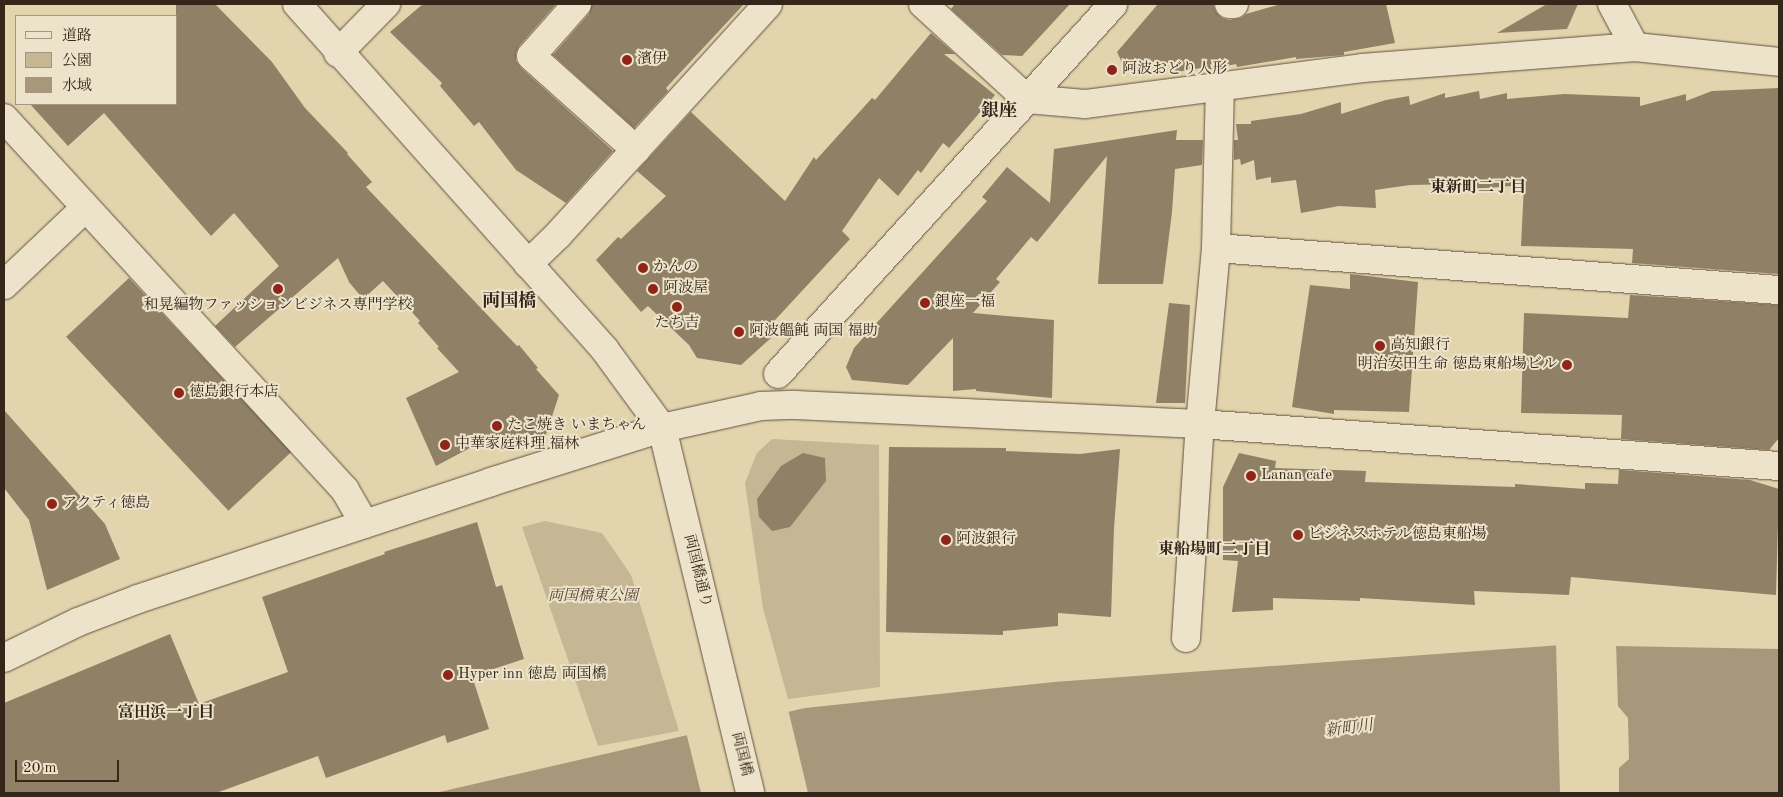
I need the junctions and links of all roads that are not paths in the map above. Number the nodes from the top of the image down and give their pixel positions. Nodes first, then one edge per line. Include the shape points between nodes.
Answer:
1 (297, 4) edge
2 (386, 4) edge
3 (577, 4) edge
4 (768, 4) edge
5 (923, 4) edge
6 (1114, 4) edge
7 (1229, 4) edge
8 (1234, 4) edge
9 (1612, 4) edge
10 (1635, 47) junction
11 (338, 53) junction
12 (1779, 62) edge
13 (1220, 88) junction
14 (1027, 99) junction
15 (4, 118) edge
16 (636, 150) junction
17 (85, 208) junction
18 (1216, 248) junction
19 (528, 264) junction
20 (4, 285) edge
21 (1779, 290) edge
22 (778, 374) dead end
23 (1200, 424) junction
24 (662, 428) junction
25 (1779, 466) edge
26 (365, 524) junction
27 (1186, 638) dead end
28 (4, 658) edge
29 (731, 715) joint
30 (750, 793) edge

1 - 11 street
2 - 11 street
3 - 16 street via 531,56
4 - 16 street
5 - 14 street
6 - 14 street
7 - 8 street
9 - 10 street
10 - 12 street
10 - 13 street via 1362,68
11 - 19 street
13 - 14 street via 1085,104
13 - 18 street
14 - 22 street
15 - 17 street
16 - 19 street via 558,236
17 - 20 street
17 - 26 street via 345,490
18 - 21 street
18 - 23 street
19 - 24 street via 605,350
23 - 24 street via 795,405 761,406
23 - 25 street
23 - 27 street
24 - 26 street
24 - 29 street, 両国橋通り
26 - 28 street via 138,599 78,622
29 - 30 street, 両国橋

